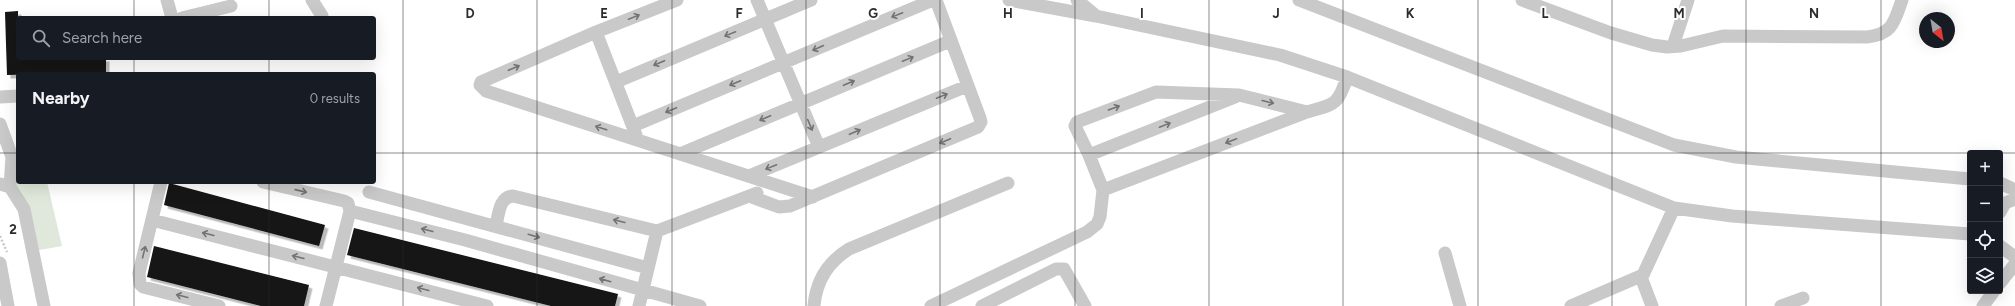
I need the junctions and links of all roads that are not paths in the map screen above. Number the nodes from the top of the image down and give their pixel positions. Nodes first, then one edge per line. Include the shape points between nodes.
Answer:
1 (167, 0) edge
2 (312, 0) edge
3 (677, 0) edge
4 (757, 0) edge
5 (811, 0) edge
6 (934, 0) edge
7 (1009, 0) edge
8 (1077, 0) edge
9 (1299, 0) edge
10 (1522, 0) edge
11 (1688, 0) edge
12 (1902, 0) edge
13 (230, 6) dead end
14 (171, 16) edge
15 (190, 16) edge
16 (322, 16) dead end
17 (1096, 16) junction
18 (765, 19) junction
19 (596, 32) junction
20 (950, 41) junction
21 (1673, 46) junction
22 (784, 63) junction
23 (1347, 77) junction
24 (616, 82) junction
25 (967, 86) junction
26 (1240, 95) junction
27 (16, 96) edge
28 (0, 97) edge
29 (801, 104) junction
30 (1307, 112) junction
31 (0, 124) edge
32 (633, 126) junction
33 (638, 140) junction
34 (819, 147) junction
35 (15, 153) edge
36 (680, 154) junction
37 (1089, 155) junction
38 (749, 176) junction
39 (1967, 179) edge
40 (1008, 183) dead end
41 (161, 184) edge
42 (272, 184) edge
43 (2003, 184) edge
44 (777, 185) junction
45 (5, 186) edge
46 (1103, 190) junction
47 (2015, 190) edge
48 (369, 192) dead end
49 (749, 196) junction
50 (813, 197) junction
51 (2015, 199) edge
52 (2003, 207) edge
53 (1674, 208) junction
54 (350, 211) junction
55 (152, 220) junction
56 (496, 225) junction
57 (657, 231) junction
58 (1967, 234) edge
59 (2003, 248) edge
60 (1445, 253) dead end
61 (2015, 257) edge
62 (0, 263) edge
63 (2015, 264) edge
64 (335, 266) junction
65 (648, 268) junction
66 (1641, 277) junction
67 (2003, 279) edge
68 (642, 290) junction
69 (1992, 294) edge
70 (1803, 298) dead end
71 (8, 306) edge
72 (44, 306) edge
73 (219, 306) edge
74 (326, 306) edge
75 (487, 306) edge
76 (639, 306) edge
77 (700, 306) edge
78 (814, 306) edge
79 (931, 306) edge
80 (982, 306) edge
81 (1085, 306) edge
82 (1460, 306) edge
83 (1571, 306) edge
84 (1652, 306) edge
85 (1781, 306) edge
86 (1982, 306) edge

1 - 14 street
2 - 16 street
19 -> 3 street
4 - 18 street
5 - 18 street
6 - 20 street
6 -> 22 street
7 - 17 street
8 - 17 street
9 - 39 street via 1674,145 1736,157
10 - 21 street via 1611,33 1652,44
11 - 21 street
12 - 21 street via 1894,20 1880,35 1723,36
13 - 15 street
17 - 23 street via 1280,55
18 - 22 street
18 -> 24 street
19 - 24 street
33 -> 19 street via 486,91 480,85 481,82
20 - 25 street
29 -> 20 street
22 - 29 street
22 -> 32 street
23 - 30 street via 1338,101 1330,106
23 - 53 street
24 - 32 street
34 -> 25 street
25 -> 50 street via 980,118 978,127
26 -> 30 street
37 -> 26 street
37 -> 26 street via 1075,126 1077,122 1156,92
27 - 28 street
29 -> 34 street
29 -> 36 street
30 -> 46 street
31 - 35 street
32 - 33 street
33 - 36 street
34 -> 38 street
35 - 45 street
36 - 38 street
37 - 46 street
38 - 44 street
40 - 78 street via 849,249 824,273 815,292
41 - 55 street
42 -> 54 street via 344,201
43 - 47 street
44 - 49 street
44 - 50 street
45 - 72 street via 24,209
46 - 79 street via 1100,217 1097,224 1087,232
48 - 56 street
49 - 50 street via 785,207
49 - 57 street
51 - 52 street
53 - 58 street via 1732,216
53 - 66 street via 1647,270
54 - 64 street
68 -> 54 street via 465,240
64 -> 55 street
73 -> 55 street via 140,284 139,273
57 -> 56 street via 513,196 508,196 502,201
56 -> 65 street
57 - 65 street
59 - 61 street
60 - 82 street
62 - 71 street
63 - 67 street
64 - 74 street
75 -> 64 street
65 - 68 street
66 - 83 street
66 - 84 street
68 - 76 street
68 - 77 street
69 - 86 street
70 - 85 street
80 - 81 street via 1056,269 1064,269

